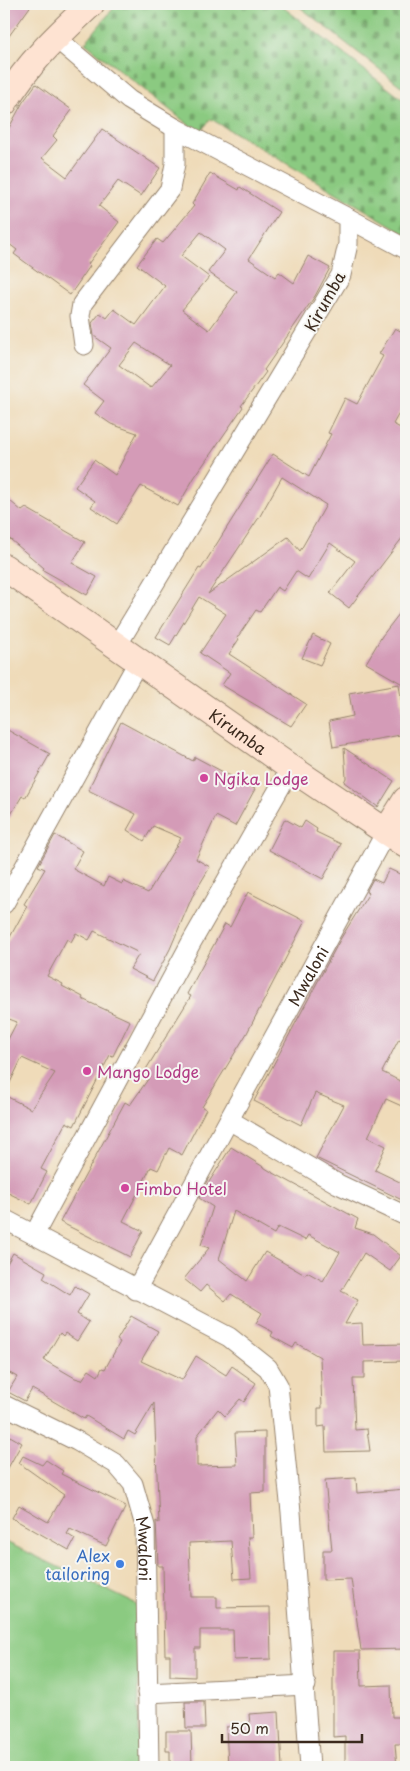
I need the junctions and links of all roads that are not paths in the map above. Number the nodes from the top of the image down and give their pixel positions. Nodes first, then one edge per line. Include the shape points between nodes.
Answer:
1 (91, 4) edge
2 (56, 38) junction
3 (4, 103) edge
4 (175, 128) junction
5 (348, 218) junction
6 (406, 249) edge
7 (84, 345) dead end
8 (4, 567) edge
9 (116, 647) junction
10 (138, 662) junction
11 (291, 768) junction
12 (406, 800) edge
13 (396, 838) edge
14 (4, 904) edge
15 (230, 1120) junction
16 (406, 1216) edge
17 (4, 1219) edge
18 (34, 1235) junction
19 (136, 1290) junction
20 (4, 1404) edge
21 (306, 1685) junction
22 (147, 1693) junction
23 (149, 1767) edge
24 (310, 1767) edge

1 - 2 street
2 - 3 street via 20,76
2 - 4 street via 129,100
4 - 5 street
4 - 7 street via 170,189 82,304 80,316
5 - 6 street
5 - 9 street, Kirumba via 348,244 341,275
8 - 9 street, Kirumba
9 - 10 street, Kirumba
10 - 11 street, Kirumba
10 - 14 street
11 - 13 street, Kirumba
11 - 18 street via 186,951
12 - 13 street
13 - 15 street, Mwaloni
15 - 16 street via 338,1184
15 - 19 street, Mwaloni
17 - 18 street
18 - 19 street
19 - 21 street via 229,1337 268,1368 278,1385
20 - 22 street, Mwaloni via 116,1464 133,1484 145,1526
21 - 22 street
21 - 24 street
22 - 23 street, Mwaloni

